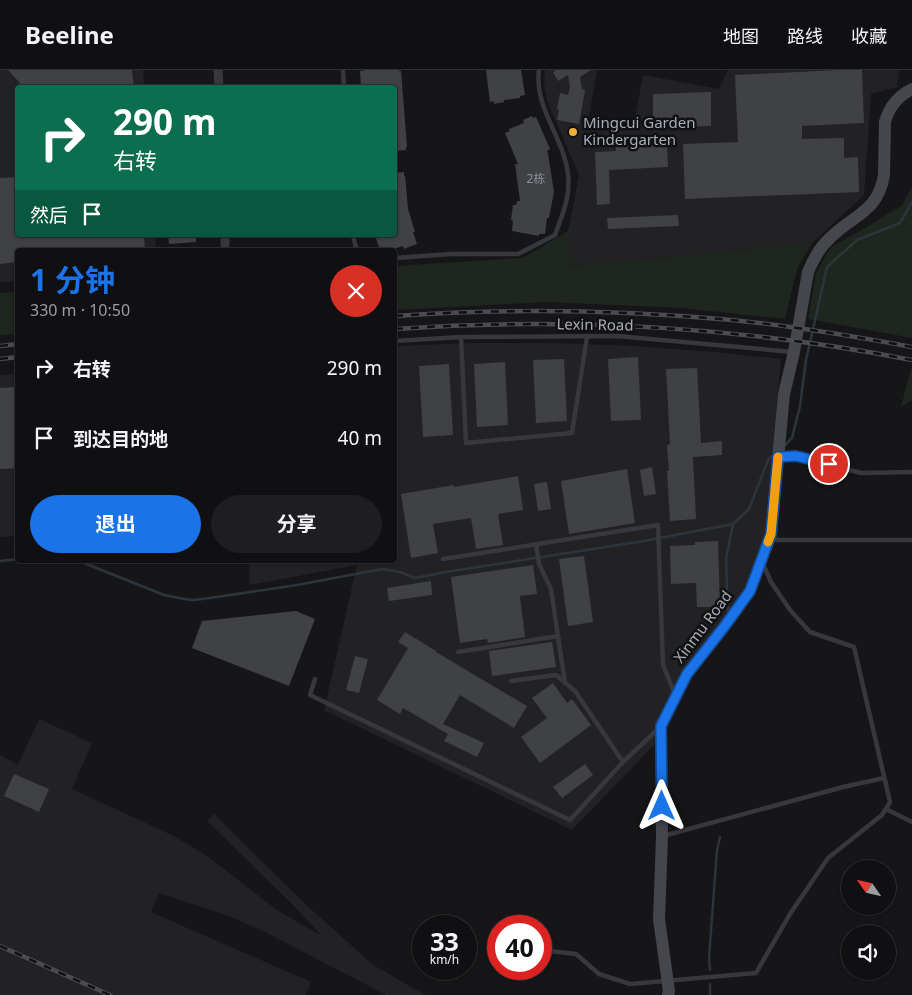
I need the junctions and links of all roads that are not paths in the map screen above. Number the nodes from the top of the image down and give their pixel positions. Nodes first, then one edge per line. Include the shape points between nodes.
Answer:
1 (218, 70) edge
2 (343, 70) edge
3 (539, 70) edge
4 (219, 85) edge
5 (344, 85) edge
6 (912, 90) edge
7 (397, 258) edge
8 (587, 336) junction
9 (461, 337) junction
10 (397, 341) edge
11 (794, 352) junction
12 (778, 457) junction
13 (912, 472) edge
14 (768, 540) junction
15 (912, 540) edge
16 (536, 544) junction
17 (443, 559) dead end
18 (761, 560) junction
19 (558, 636) junction
20 (458, 652) dead end
21 (316, 679) dead end
22 (511, 681) dead end
23 (565, 683) junction
24 (676, 696) junction
25 (661, 726) junction
26 (623, 762) junction
27 (884, 778) junction
28 (886, 809) junction
29 (912, 822) edge
30 (662, 837) junction
31 (552, 951) edge
32 (667, 981) junction
33 (668, 995) edge

1 - 4 street
2 - 5 lane
3 - 7 lane via 538,84 543,105 564,155 568,174 566,205 555,235 518,254
6 - 11 street via 896,100 885,122 884,175 876,198 867,209 830,237 812,262
8 - 9 lane, Lexin Road
8 - 9 lane via 572,433 466,443
8 - 11 lane, Lexin Road
9 - 10 lane, Lexin Road
11 - 12 street, Xinmu Road via 784,394
12 - 13 lane via 796,456 861,473
12 - 14 street, Xinmu Road
14 - 15 lane
14 - 18 street, Xinmu Road
16 - 17 lane
16 - 19 lane via 538,564 551,589
16 - 24 lane via 658,525 663,666
18 - 24 street, Xinmu Road via 750,591 687,674
18 - 27 lane via 790,610 810,632 854,647
19 - 20 lane
19 - 23 lane
21 - 26 lane via 310,695 570,820
22 - 23 lane via 556,675
23 - 26 lane via 575,691
24 - 25 street, Xinmu Road
25 - 26 lane
25 - 30 street, Xinmu Road
27 - 28 lane via 890,802
27 - 30 lane
28 - 29 lane
28 - 32 lane via 828,858 756,973
30 - 32 street, Xinmu Road via 659,919
31 - 32 lane via 576,954 599,974 630,984
32 - 33 street, Xinmu Road

